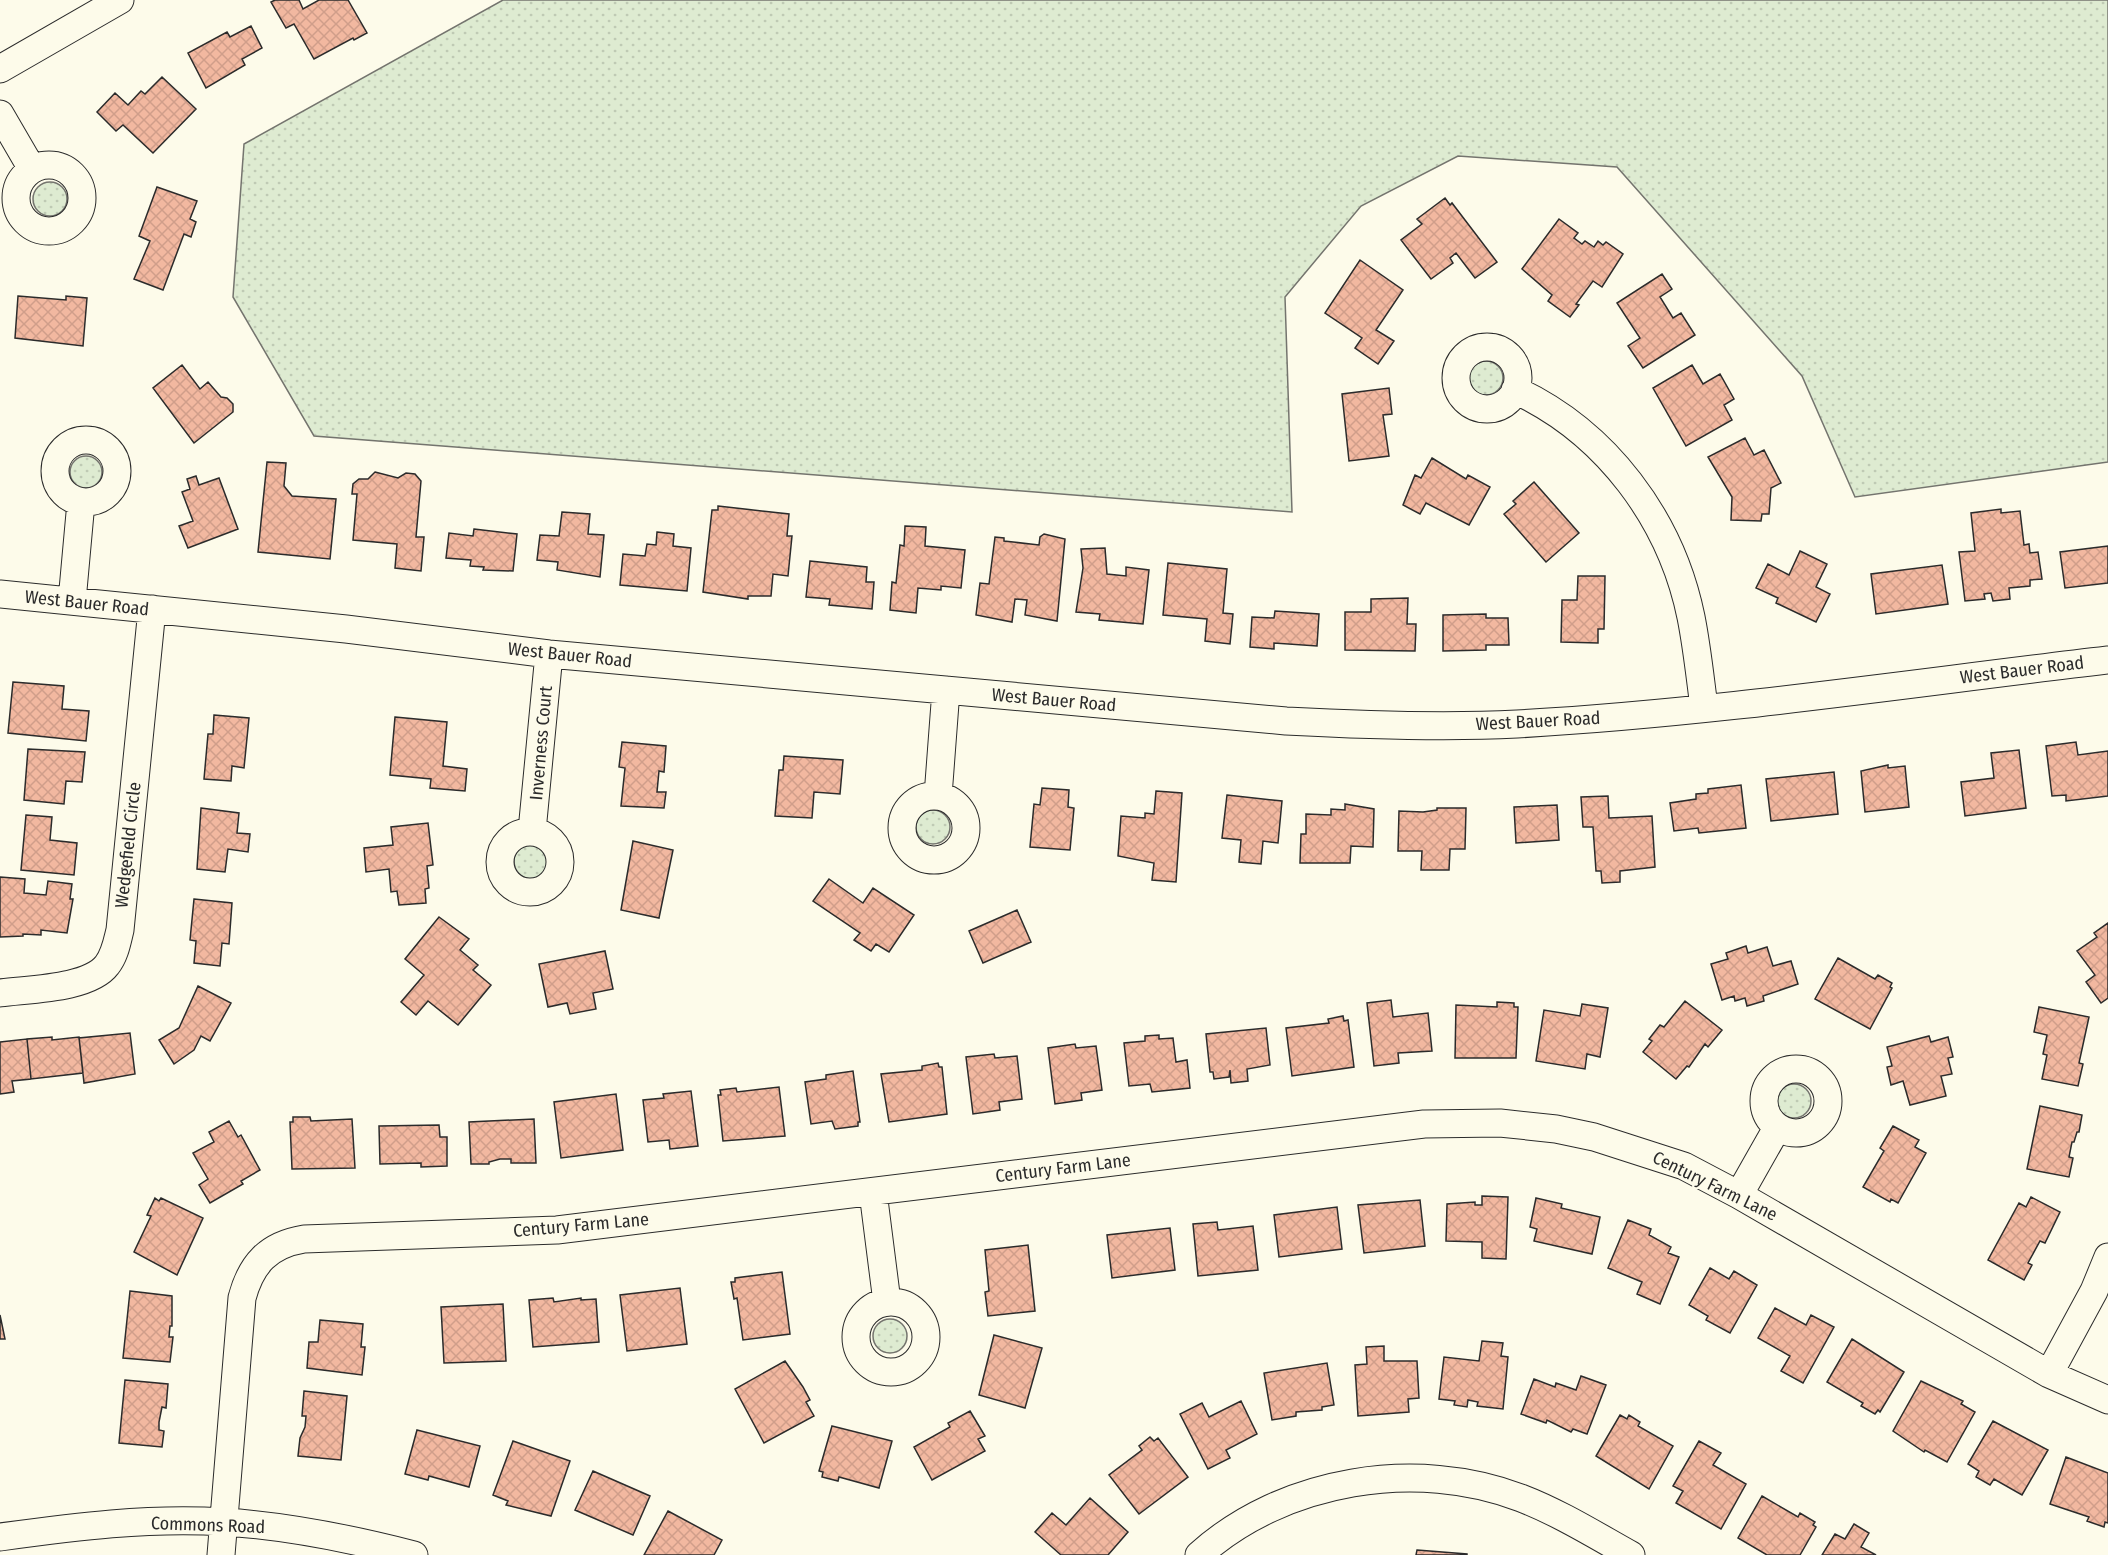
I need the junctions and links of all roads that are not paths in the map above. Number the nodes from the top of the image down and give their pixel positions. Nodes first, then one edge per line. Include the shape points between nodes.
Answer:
1 (120, 0) edge
2 (0, 69) edge
3 (0, 114) edge
4 (32, 169) dead end
5 (1515, 390) dead end
6 (81, 502) dead end
7 (0, 594) edge
8 (72, 601) junction
9 (152, 609) junction
10 (549, 654) junction
11 (2108, 660) edge
12 (946, 690) junction
13 (1704, 707) junction
14 (938, 796) dead end
15 (532, 831) dead end
16 (0, 993) edge
17 (1777, 1128) dead end
18 (873, 1192) junction
19 (1739, 1195) junction
20 (2108, 1257) edge
21 (886, 1302) dead end
22 (2049, 1374) junction
23 (2108, 1400) edge
24 (224, 1522) junction
25 (0, 1537) edge
26 (221, 1555) edge
27 (414, 1555) edge
28 (1199, 1555) edge
29 (1631, 1555) edge

1 - 2 street
3 - 4 street
5 - 13 street via 1557,411 1588,436 1621,471 1652,514 1682,582 1691,615
6 - 8 street
7 - 8 street, West Bauer Road
8 - 9 street, West Bauer Road
9 - 10 street, West Bauer Road
9 - 16 street, Wedgefield Circle via 116,949 106,966 93,977
10 - 12 street, West Bauer Road
10 - 15 street, Inverness Court
11 - 13 street, West Bauer Road
12 - 13 street, West Bauer Road via 1286,721 1380,725 1515,724
12 - 14 street
17 - 19 street
18 - 19 street, Century Farm Lane via 1462,1122 1500,1123 1594,1137 1675,1163
18 - 21 street
18 - 24 street, Century Farm Lane via 557,1230 286,1242 253,1267 242,1298
19 - 22 street, Century Farm Lane
20 - 22 street
22 - 23 street, Century Farm Lane
24 - 25 street, Commons Road via 123,1523
24 - 26 street, Century Farm Lane
24 - 27 street, Commons Road via 354,1540
28 - 29 street via 1249,1520 1301,1497 1356,1483 1413,1479 1464,1483 1520,1497

